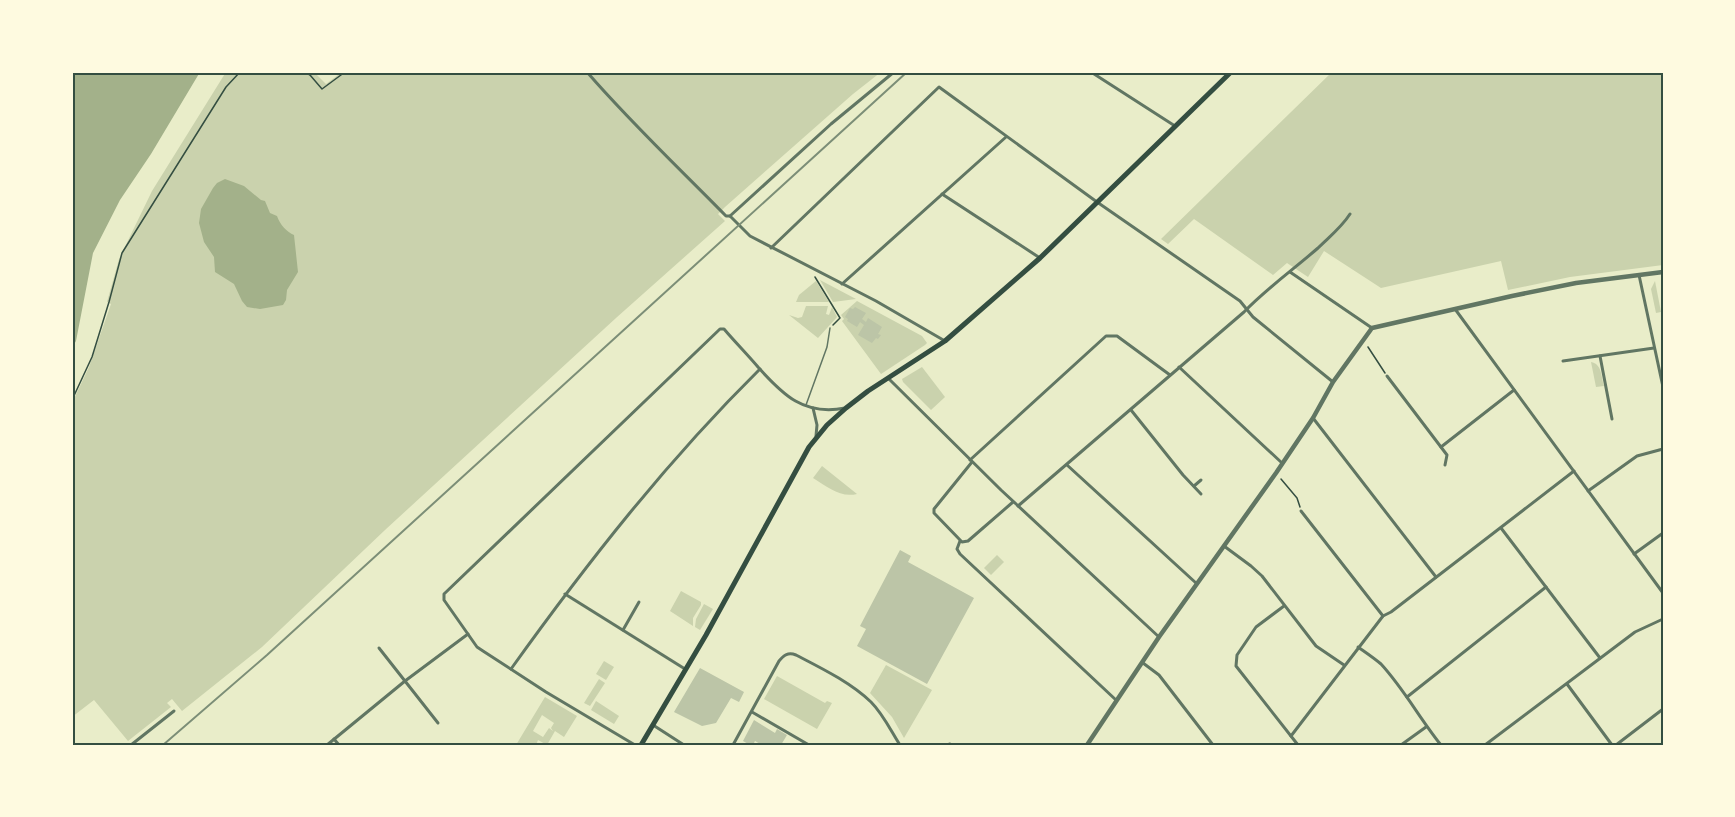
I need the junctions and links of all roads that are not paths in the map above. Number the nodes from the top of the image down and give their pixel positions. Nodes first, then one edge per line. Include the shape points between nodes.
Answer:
1 (587, 72) edge
2 (894, 72) edge
3 (1091, 72) edge
4 (1229, 72) edge
5 (1175, 126) junction
6 (1006, 137) junction
7 (942, 194) junction
8 (1097, 202) junction
9 (1350, 214) dead end
10 (730, 216) junction
11 (771, 248) junction
12 (1040, 258) junction
13 (1290, 272) junction
14 (1663, 272) edge
15 (1639, 275) junction
16 (842, 284) junction
17 (1247, 309) junction
18 (1455, 309) junction
19 (830, 328) road end
20 (1372, 328) junction
21 (945, 341) junction
22 (1654, 348) junction
23 (1600, 356) junction
24 (1563, 361) dead end
25 (1179, 367) junction
26 (760, 369) junction
27 (1170, 375) junction
28 (1387, 376) road end
29 (888, 378) junction
30 (1333, 382) junction
31 (1663, 387) edge
32 (1514, 390) junction
33 (805, 406) junction
34 (813, 408) junction
35 (846, 408) junction
36 (1131, 409) junction
37 (1312, 418) junction
38 (1612, 419) dead end
39 (816, 438) junction
40 (1442, 447) junction
41 (1663, 449) edge
42 (971, 461) junction
43 (1282, 463) junction
44 (1067, 465) junction
45 (1445, 465) dead end
46 (1574, 471) junction
47 (1201, 480) dead end
48 (1194, 486) junction
49 (1588, 491) junction
50 (1201, 494) dead end
51 (1014, 502) junction
52 (1018, 506) junction
53 (1301, 511) road end
54 (1501, 528) junction
55 (1663, 533) edge
56 (960, 541) junction
57 (1224, 546) junction
58 (1634, 554) junction
59 (1436, 577) junction
60 (1196, 584) junction
61 (1546, 587) junction
62 (1663, 593) edge
63 (565, 594) junction
64 (639, 602) dead end
65 (1284, 606) junction
66 (1383, 616) junction
67 (1663, 619) edge
68 (623, 630) junction
69 (468, 634) junction
70 (1159, 637) junction
71 (1358, 647) junction
72 (379, 648) dead end
73 (1600, 658) junction
74 (1141, 662) junction
75 (1344, 665) junction
76 (511, 669) junction
77 (686, 669) junction
78 (405, 681) junction
79 (1567, 684) junction
80 (1407, 697) junction
81 (1116, 700) junction
82 (1663, 709) edge
83 (174, 711) dead end
84 (752, 712) junction
85 (438, 723) dead end
86 (653, 725) junction
87 (1426, 727) junction
88 (1291, 736) junction
89 (334, 739) junction
90 (1211, 744) edge
91 (131, 745) edge
92 (327, 745) edge
93 (339, 745) edge
94 (636, 745) edge
95 (641, 745) edge
96 (684, 745) edge
97 (733, 745) edge
98 (809, 745) edge
99 (900, 745) edge
100 (947, 745) edge
101 (952, 745) edge
102 (1087, 745) edge
103 (1298, 745) edge
104 (1401, 745) edge
105 (1441, 745) edge
106 (1485, 745) edge
107 (1616, 745) edge

1 - 10 street via 649,140
2 - 10 street
3 - 5 street
4 - 5 main road
5 - 8 main road
6 - 7 street
6 - 8 street
6 - 11 street via 939,87
7 - 12 street
7 - 16 street
8 - 12 main road
8 - 17 street
9 - 13 street via 1342,226
10 - 11 street via 750,236
11 - 16 street
12 - 21 main road
13 - 17 street
13 - 20 street
14 - 15 street
15 - 18 street via 1576,283
15 - 22 street
16 - 21 street
17 - 25 street
17 - 30 street
18 - 20 street
18 - 32 street
19 - 33 lane
20 - 30 street
21 - 29 main road
22 - 23 street
22 - 31 street
23 - 24 street
23 - 38 street
25 - 27 street
25 - 43 street
26 - 33 street via 787,397
26 - 63 street via 640,498
26 - 69 street via 720,329 444,594 444,600
27 - 36 street
27 - 42 street via 1117,336 1106,336
28 - 40 street
29 - 35 main road
29 - 42 street
30 - 37 street
32 - 40 street
32 - 46 street
33 - 34 street
34 - 35 street
34 - 39 street
35 - 39 main road
36 - 44 street
36 - 48 street
37 - 43 street
37 - 59 street
39 - 77 main road
40 - 45 street via 1447,455
41 - 49 street via 1637,456
42 - 51 street
42 - 56 street via 934,509
43 - 57 street
44 - 52 street
44 - 60 street
46 - 49 street
46 - 54 street
47 - 48 street
48 - 50 street
49 - 58 street
51 - 52 street
51 - 56 street via 968,541
52 - 70 street
53 - 66 street
54 - 59 street
54 - 61 street
55 - 58 street
56 - 81 street via 960,554
57 - 60 street
57 - 65 street via 1262,576
58 - 62 street
59 - 66 street
60 - 70 street
61 - 73 street
61 - 80 street
63 - 68 street
63 - 76 street
64 - 68 street
65 - 75 street via 1316,646
65 - 88 street via 1256,627 1235,660
66 - 71 street
67 - 73 street via 1635,632
68 - 77 street
69 - 76 street via 483,651
69 - 78 street
70 - 74 street
71 - 75 street
71 - 80 street via 1380,663
72 - 78 street
73 - 79 street
74 - 81 street
74 - 90 street via 1159,675
75 - 88 street
76 - 94 street
77 - 86 main road
78 - 85 street
78 - 89 street
79 - 106 street
79 - 107 street
80 - 87 street
81 - 102 street
82 - 107 street
83 - 91 street
84 - 97 street
84 - 98 street
84 - 99 street via 779,661 784,655 793,654 871,702
86 - 95 main road
86 - 96 street
87 - 104 street
87 - 105 street
88 - 103 street
89 - 92 street
89 - 93 street
100 - 101 street

